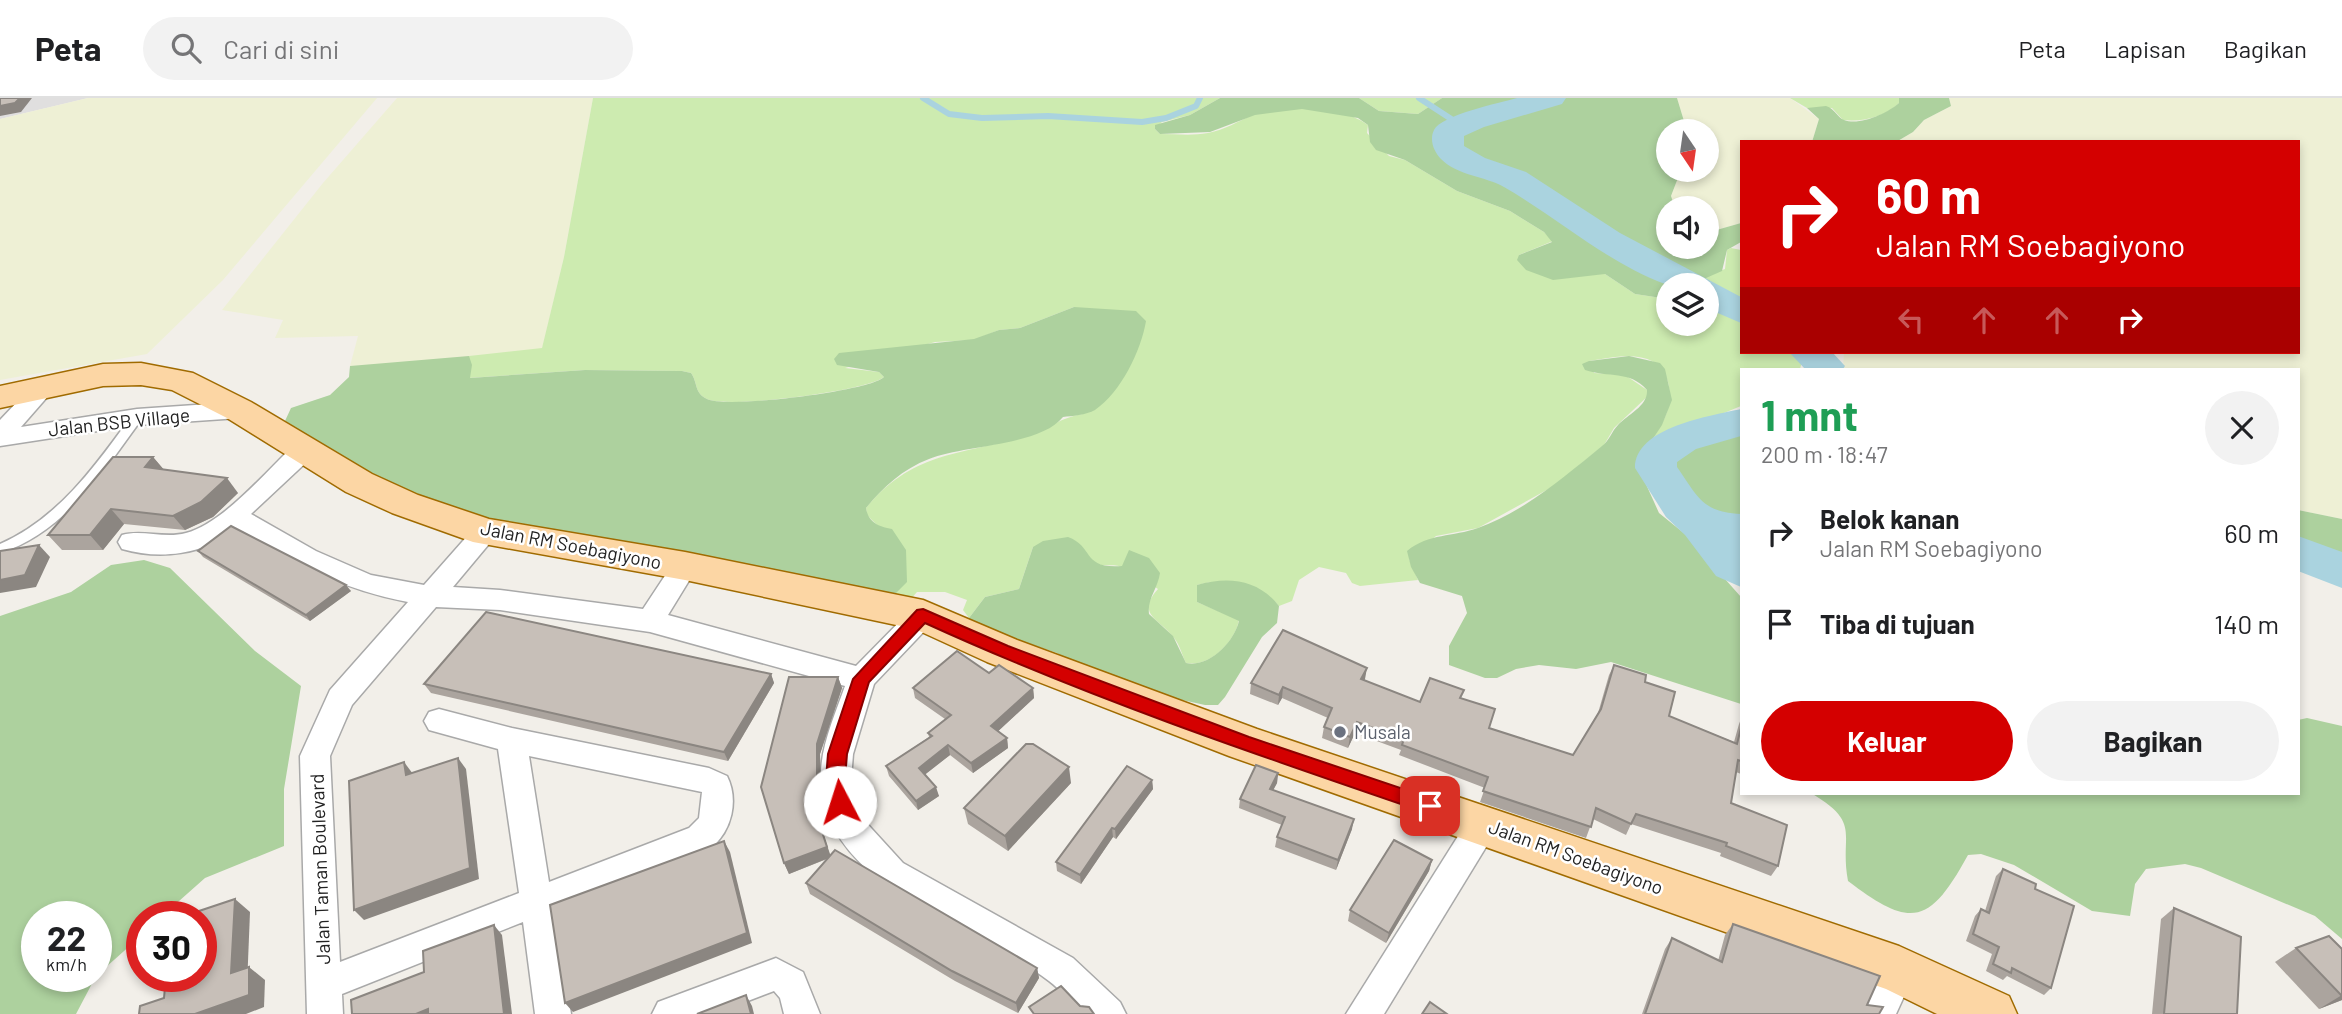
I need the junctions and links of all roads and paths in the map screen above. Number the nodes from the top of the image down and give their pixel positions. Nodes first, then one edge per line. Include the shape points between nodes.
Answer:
1 (44, 387) junction
2 (0, 397) edge
3 (239, 410) junction
4 (137, 417) junction
5 (0, 437) edge
6 (303, 451) junction
7 (233, 516) junction
8 (486, 532) junction
9 (131, 542) dead end
10 (0, 549) edge
11 (685, 566) junction
12 (430, 596) junction
13 (923, 615) junction
14 (650, 621) junction
15 (861, 679) junction
16 (439, 720) dead end
17 (512, 740) junction
18 (1483, 824) junction
19 (536, 901) junction
20 (1899, 970) junction
21 (325, 999) edge
22 (552, 1014) edge
23 (670, 1014) edge
24 (802, 1014) edge
25 (1108, 1014) edge
26 (1364, 1014) edge
27 (1878, 1014) edge
28 (1991, 1014) edge

1 - 2 main road, Jalan RM Soebagiyono
1 - 3 main road, Jalan RM Soebagiyono via 103,375 160,376 181,381
1 - 5 street, Jalan BSB Village
3 - 4 street, Jalan BSB Village
3 - 6 main road, Jalan RM Soebagiyono
4 - 5 street, Jalan BSB Village
4 - 10 lane via 87,487 28,535
6 - 7 street
6 - 8 main road, Jalan RM Soebagiyono via 370,488
7 - 9 street via 197,541 152,546
7 - 12 street via 307,558 366,584
8 - 11 main road, Jalan RM Soebagiyono
8 - 12 street, Jalan Taman Boulevard
11 - 13 main road, Jalan RM Soebagiyono
11 - 14 street
12 - 14 street via 500,600
12 - 21 street, Jalan Taman Boulevard via 340,698 315,756
13 - 15 street
13 - 18 main road, Jalan RM Soebagiyono via 1002,651 1244,743
14 - 15 street
15 - 25 street via 838,754 836,779 849,825 892,873 1061,969
16 - 17 street
17 - 19 street
17 - 19 street via 709,781 718,793 714,824 700,838
18 - 20 main road, Jalan RM Soebagiyono
18 - 26 street
19 - 21 street
19 - 22 street
20 - 27 street
20 - 28 main road, Jalan RM Soebagiyono
23 - 24 street via 776,974 786,976 793,985

